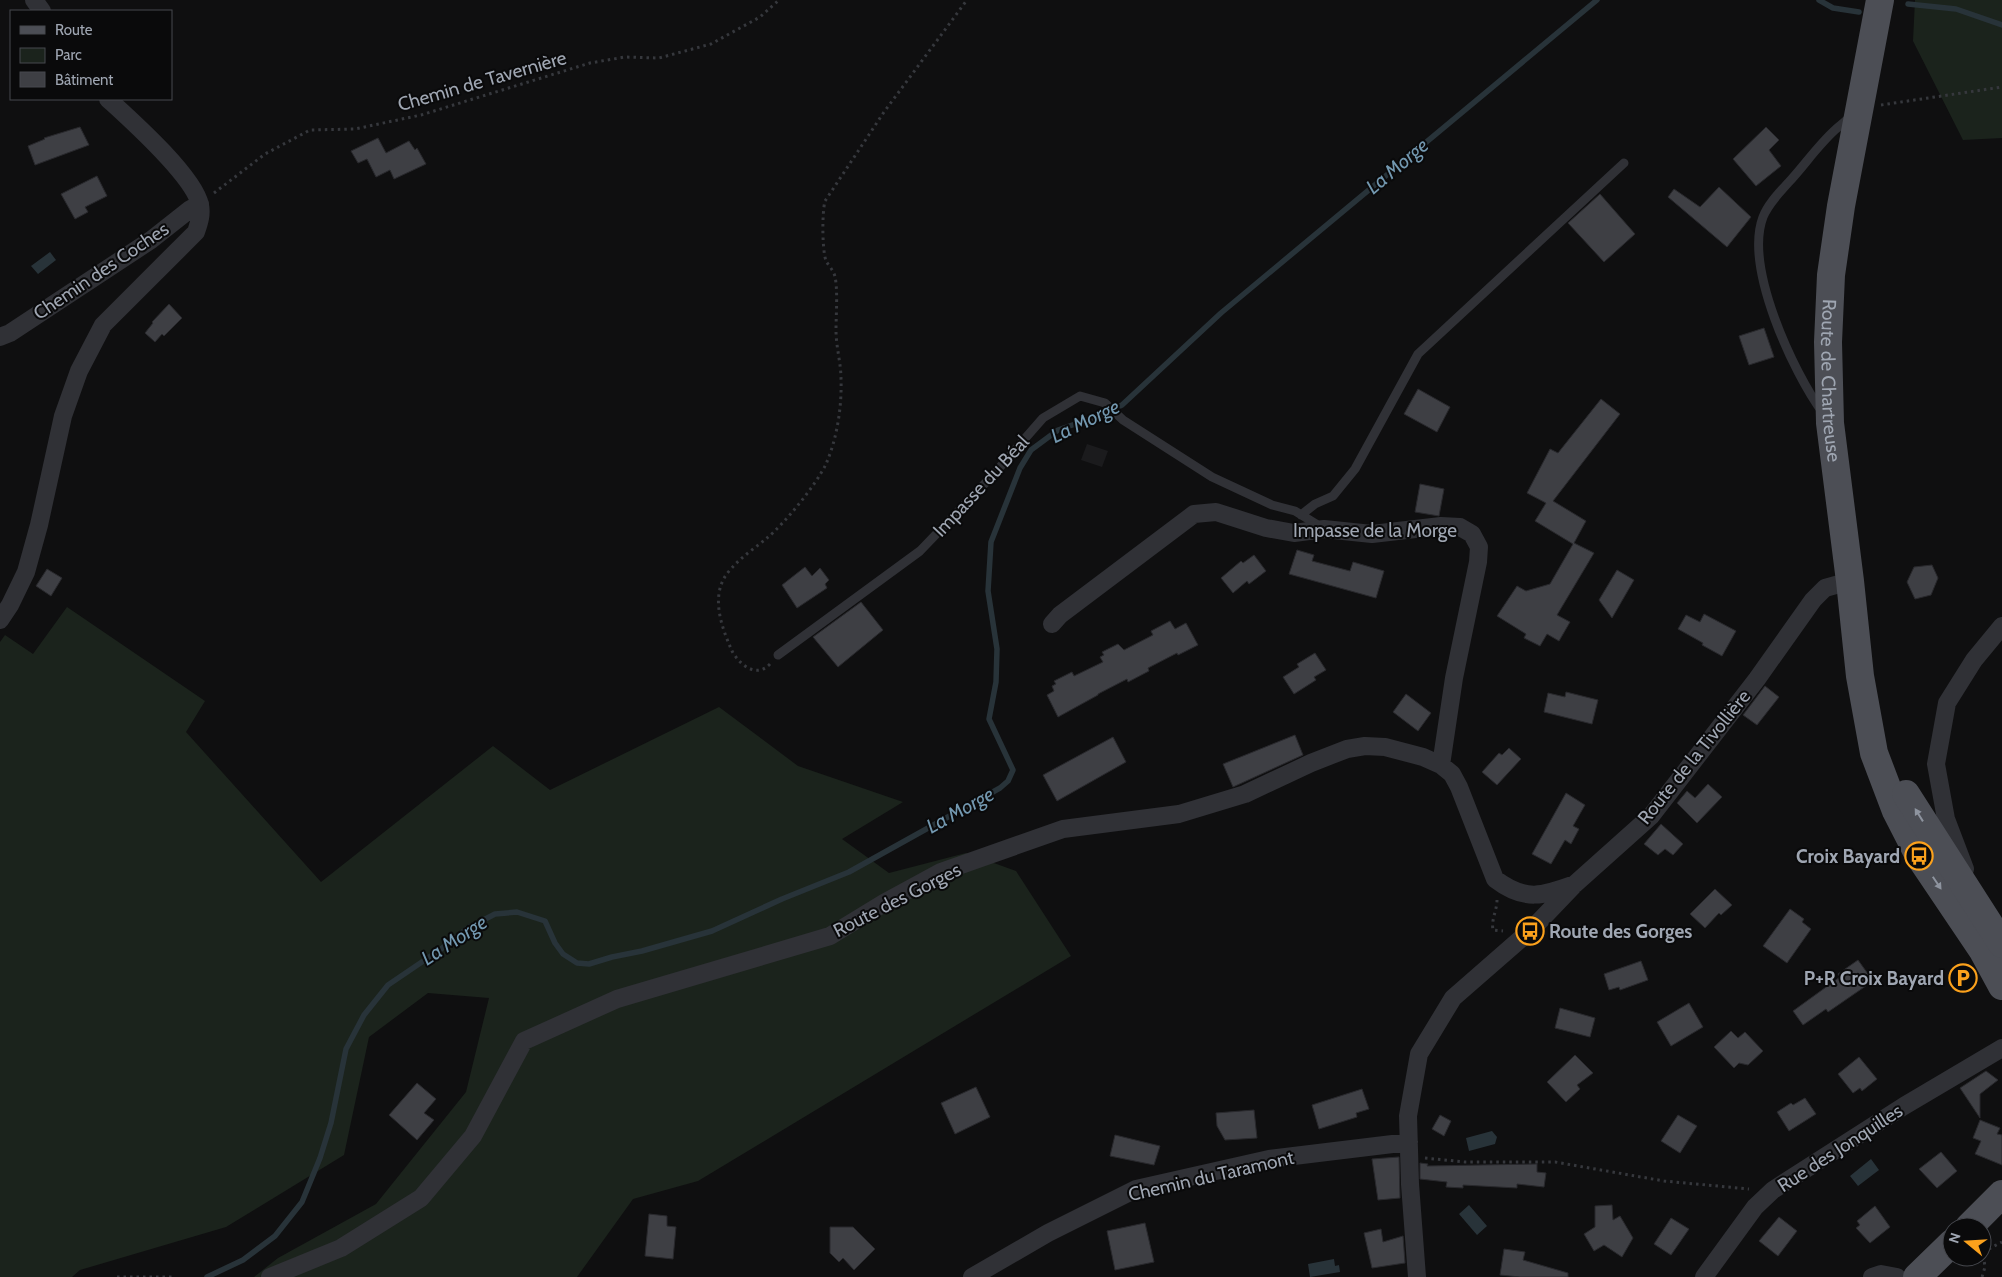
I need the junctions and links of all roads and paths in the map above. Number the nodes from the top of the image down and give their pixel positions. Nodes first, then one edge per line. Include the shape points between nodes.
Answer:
1 (779, 0) edge
2 (967, 0) edge
3 (1880, 0) edge
4 (2002, 87) edge
5 (1861, 97) junction
6 (109, 100) edge
7 (1624, 163) dead end
8 (200, 204) junction
9 (0, 337) edge
10 (1830, 423) junction
11 (1301, 515) junction
12 (1324, 528) junction
13 (1850, 581) junction
14 (0, 620) edge
15 (1052, 624) dead end
16 (2002, 626) edge
17 (778, 654) joint
18 (1860, 676) junction
19 (1441, 765) junction
20 (1495, 879) junction
21 (1575, 884) junction
22 (1982, 913) junction
23 (1532, 929) junction
24 (1992, 948) edge
25 (2002, 986) edge
26 (2002, 1048) edge
27 (1409, 1149) junction
28 (1999, 1193) edge
29 (1765, 1198) junction
30 (1978, 1217) edge
31 (1942, 1253) edge
32 (117, 1277) edge
33 (171, 1277) edge
34 (270, 1277) edge
35 (972, 1277) edge
36 (1417, 1277) edge
37 (1704, 1277) edge
38 (1872, 1277) edge
39 (1897, 1277) edge
40 (1917, 1277) edge

1 - 8 path, Chemin de Tavernière via 760,18 711,44 659,58 625,57 590,63 421,115 355,129 310,130 265,154
2 - 17 path via 884,112 825,201 822,212 825,259 835,277 836,348 841,379 833,444 811,490 769,536 729,570 719,592 722,628 737,661 745,668 758,670 767,667
3 - 5 main road, Route de Chartreuse
4 - 5 path
5 - 10 main road, Route de Chartreuse via 1831,275 1828,342
5 - 10 lane via 1774,199 1763,216 1758,239 1759,259 1776,324 1811,397
6 - 8 street via 152,139 189,184
7 - 11 lane via 1418,354 1355,469 1333,496 1314,504
8 - 9 street, Chemin des Coches via 151,240
8 - 14 street via 201,218 196,232 103,325 79,371 63,416 26,572
10 - 13 main road, Route de Chartreuse
11 - 12 lane, Impasse du Béal
11 - 17 lane, Impasse du Béal via 1212,477 1124,420 1105,403 1080,396 1043,418 920,551
12 - 15 street, Impasse de la Morge via 1294,533 1216,512 1194,514 1073,604
12 - 19 street, Impasse de la Morge via 1372,534 1441,526 1460,527 1472,534 1479,547
13 - 18 main road, Route de Chartreuse
13 - 21 street, Route de la Tivollière via 1825,588 1813,600 1651,816
16 - 22 street via 1974,660 1947,702 1936,764 1946,819
22 -> 18 main road, Route de Chartreuse via 1908,798 1884,746
18 -> 24 main road, Route de Chartreuse via 1874,753 1896,811 1919,856
19 - 20 street, Route des Gorges via 1452,774 1459,787
19 - 34 street, Route des Gorges via 1404,751 1365,746 1347,749 1245,794 1179,814 1063,829 941,872 830,936 617,999 524,1041 472,1136 421,1198 341,1248
20 - 21 street via 1507,888 1533,895 1546,895
20 - 23 path via 1497,906 1493,930 1502,931 1515,921 1525,919
21 - 23 street, Route de la Tivollière
22 - 24 main road, Route de Chartreuse
23 - 27 street, Route de la Tivollière via 1453,998 1419,1054 1408,1116
24 - 25 main road, Route de Chartreuse
26 - 29 street, Rue des Jonquilles via 1904,1106
27 - 29 path via 1465,1162 1555,1162 1664,1181 1753,1190
27 - 35 street, Chemin du Taramont via 1269,1159 1136,1189 1048,1233
27 - 36 street, Route de la Tivollière
28 - 30 main road
29 - 37 street, Rue des Jonquilles
31 - 40 main road
32 - 33 path
38 - 39 street via 1881,1274

